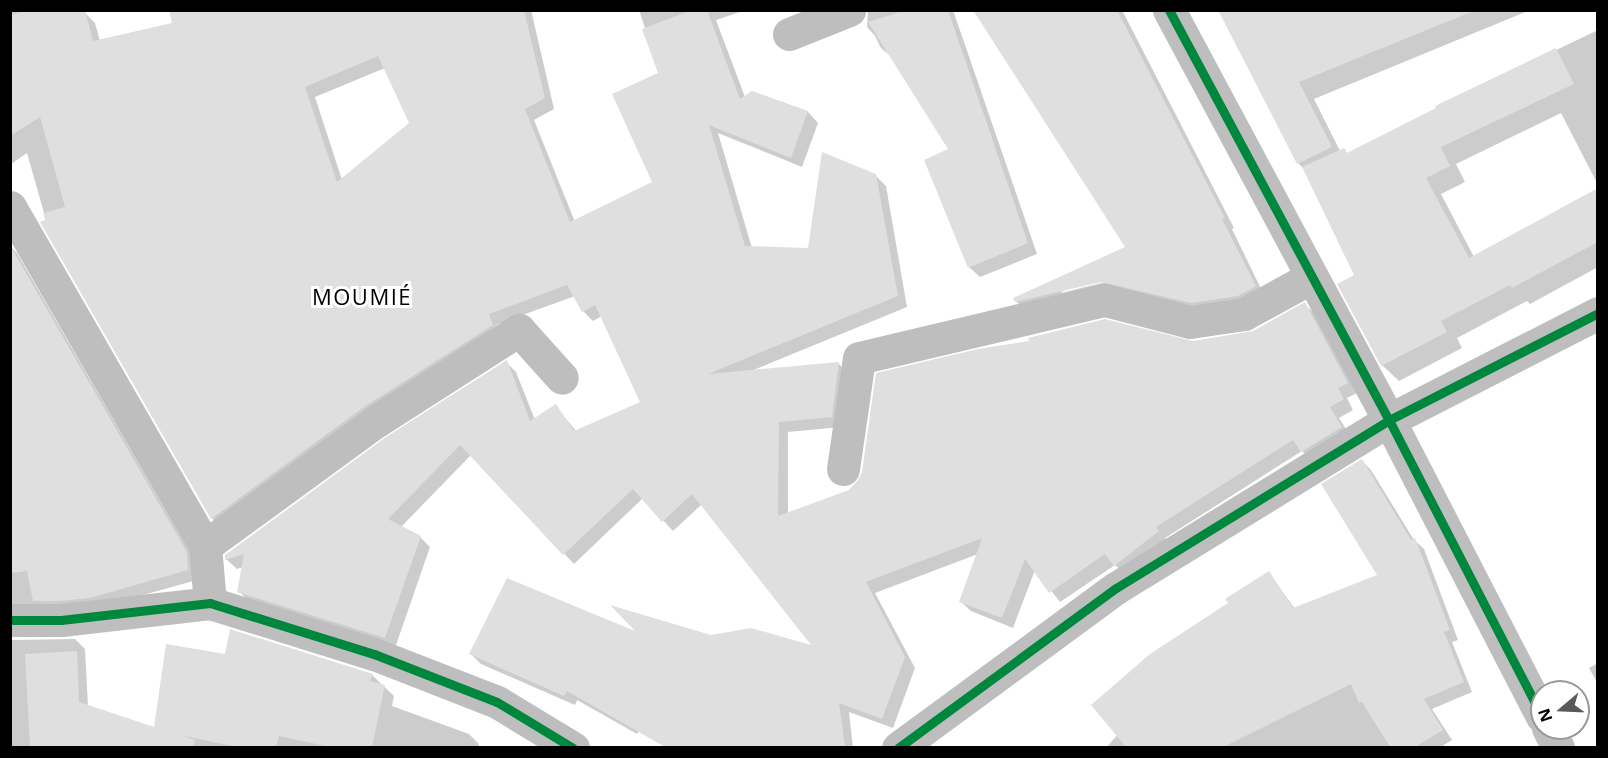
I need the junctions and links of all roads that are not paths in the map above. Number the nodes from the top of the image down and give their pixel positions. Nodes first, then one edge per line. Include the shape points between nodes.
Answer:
1 (849, 10) edge
2 (1169, 10) edge
3 (789, 34) dead end
4 (10, 207) edge
5 (1310, 278) junction
6 (1598, 313) edge
7 (562, 378) dead end
8 (1389, 420) junction
9 (843, 469) dead end
10 (205, 546) junction
11 (210, 603) junction
12 (10, 620) edge
13 (1530, 693) edge
14 (573, 747) edge
15 (898, 747) edge

1 - 3 street
2 - 5 street
4 - 10 street
5 - 8 street
5 - 9 street via 1244,314 1190,322 1105,300 859,358
6 - 8 street
7 - 10 street via 519,330 375,422
8 - 13 street
8 - 15 street via 1116,588
10 - 11 street
11 - 12 street via 62,620
11 - 14 street via 374,654 497,702

